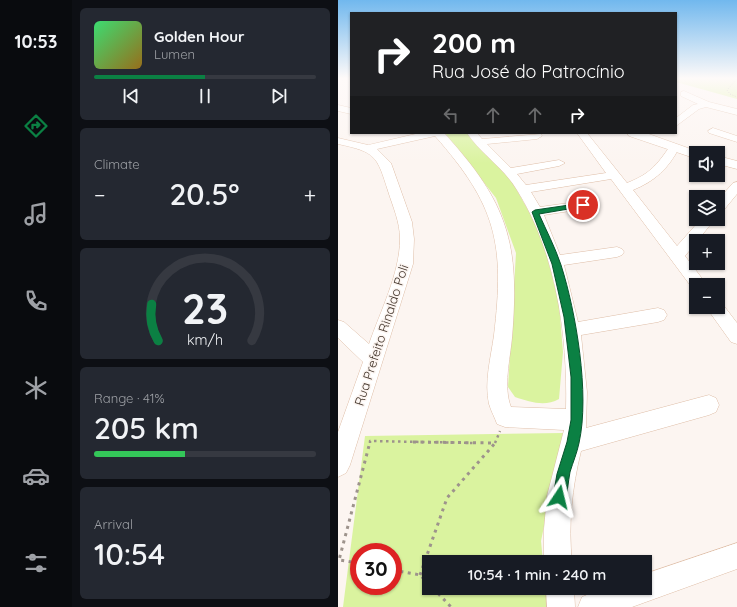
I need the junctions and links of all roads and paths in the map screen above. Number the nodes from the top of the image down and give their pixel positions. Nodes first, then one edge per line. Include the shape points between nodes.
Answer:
1 (698, 106) edge
2 (715, 106) edge
3 (338, 109) edge
4 (350, 111) edge
5 (737, 112) edge
6 (677, 121) edge
7 (713, 131) dead end
8 (430, 134) edge
9 (439, 134) edge
10 (583, 134) edge
11 (636, 134) edge
12 (537, 136) dead end
13 (476, 137) edge
14 (737, 139) edge
15 (338, 141) edge
16 (368, 148) junction
17 (674, 148) junction
18 (689, 152) edge
19 (725, 162) edge
20 (559, 163) dead end
21 (737, 165) edge
22 (508, 172) junction
23 (614, 175) junction
24 (737, 186) edge
25 (523, 189) junction
26 (625, 189) junction
27 (725, 200) edge
28 (583, 205) dead end
29 (535, 212) junction
30 (702, 226) edge
31 (617, 252) dead end
32 (677, 256) junction
33 (555, 261) junction
34 (693, 278) edge
35 (720, 314) edge
36 (658, 315) dead end
37 (338, 327) edge
38 (570, 330) junction
39 (737, 337) edge
40 (374, 360) junction
41 (709, 405) dead end
42 (505, 417) junction
43 (576, 420) junction
44 (573, 442) junction
45 (495, 443) junction
46 (338, 465) edge
47 (558, 555) edge
48 (737, 556) edge
49 (350, 562) edge
50 (402, 572) edge
51 (420, 575) joint
52 (440, 595) edge
53 (561, 595) edge
54 (451, 607) edge
55 (562, 607) edge
56 (592, 607) edge

1 - 6 street
2 - 5 street
3 - 4 main road
7 - 14 street
8 - 16 street
9 - 42 street via 475,178 498,223 502,238 506,259 507,291 499,401
10 - 23 street
11 - 17 main road
12 - 13 street
13 - 22 street
15 - 16 street, Rua Prefeito Rinaldo Poli
16 - 40 street, Rua Prefeito Rinaldo Poli via 385,163 405,222 408,239 405,264
17 - 18 main road
17 - 26 street via 665,165
19 - 21 main road
20 - 22 street
22 - 25 street
23 - 25 street
23 - 26 street
24 - 27 street
25 - 29 street
26 - 32 street
28 - 29 street
29 - 33 street
30 - 32 street
31 - 33 street
32 - 34 street
33 - 38 street
35 - 39 street
36 - 38 street
37 - 40 street
38 - 43 street via 577,377
40 - 46 street, Rua Prefeito Rinaldo Poli
41 - 44 street
42 - 43 street
42 - 45 path
43 - 44 street
44 - 47 street via 563,474 557,508
45 - 49 path via 370,441 339,560
45 - 51 path via 447,498
48 - 56 street
50 - 51 path
52 - 54 path
53 - 55 street

